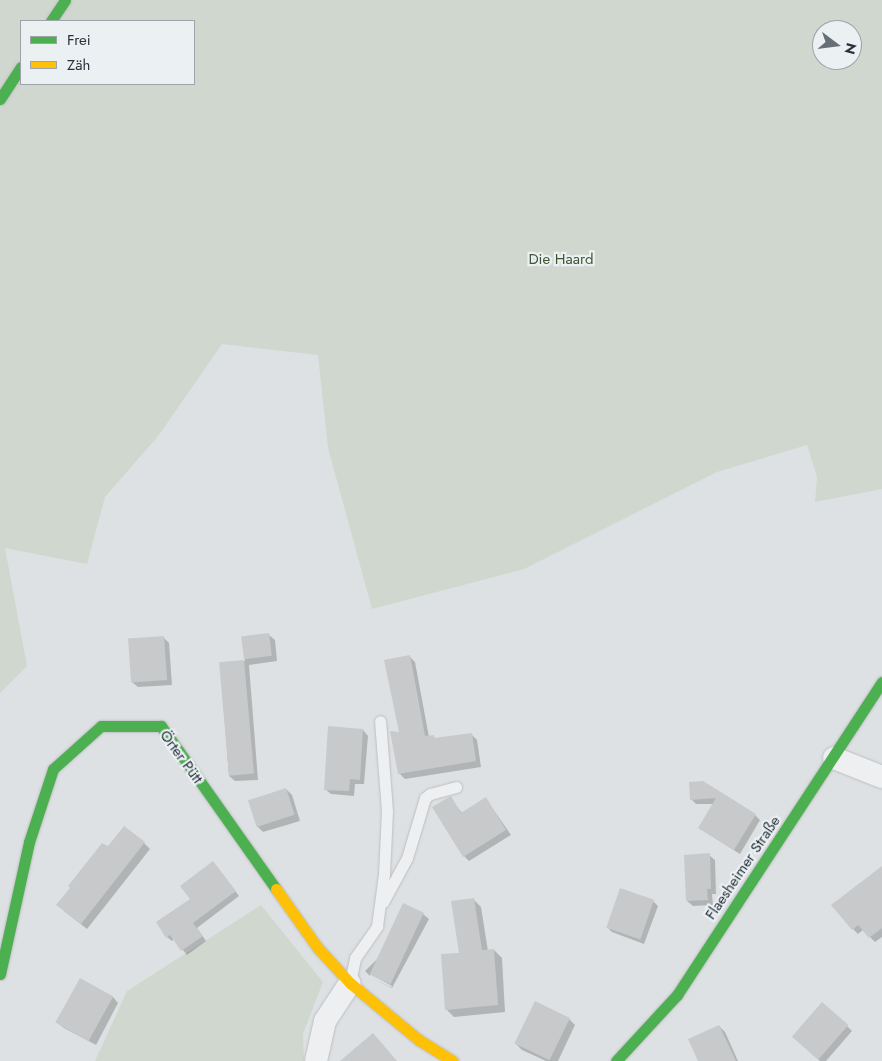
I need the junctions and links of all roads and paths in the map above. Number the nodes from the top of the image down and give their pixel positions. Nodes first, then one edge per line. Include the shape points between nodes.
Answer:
1 (65, 0) edge
2 (52, 20) edge
3 (20, 69) edge
4 (0, 99) edge
5 (882, 682) edge
6 (380, 721) dead end
7 (834, 758) junction
8 (882, 777) edge
9 (456, 787) dead end
10 (381, 906) junction
11 (0, 974) edge
12 (350, 983) junction
13 (316, 1061) edge
14 (453, 1061) edge
15 (616, 1061) edge

1 - 2 main road
3 - 4 main road
5 - 7 main road, Flaesheimer Straße
6 - 10 lane via 387,811
7 - 8 street
7 - 15 main road, Flaesheimer Straße via 677,994
9 - 10 lane via 424,798 407,858
10 - 12 lane via 377,926 355,958
11 - 12 main road, Örter Pütt via 29,842 53,768 101,726 161,726 317,947
12 - 13 street via 325,1021
12 - 14 main road, Örter Pütt via 419,1040

